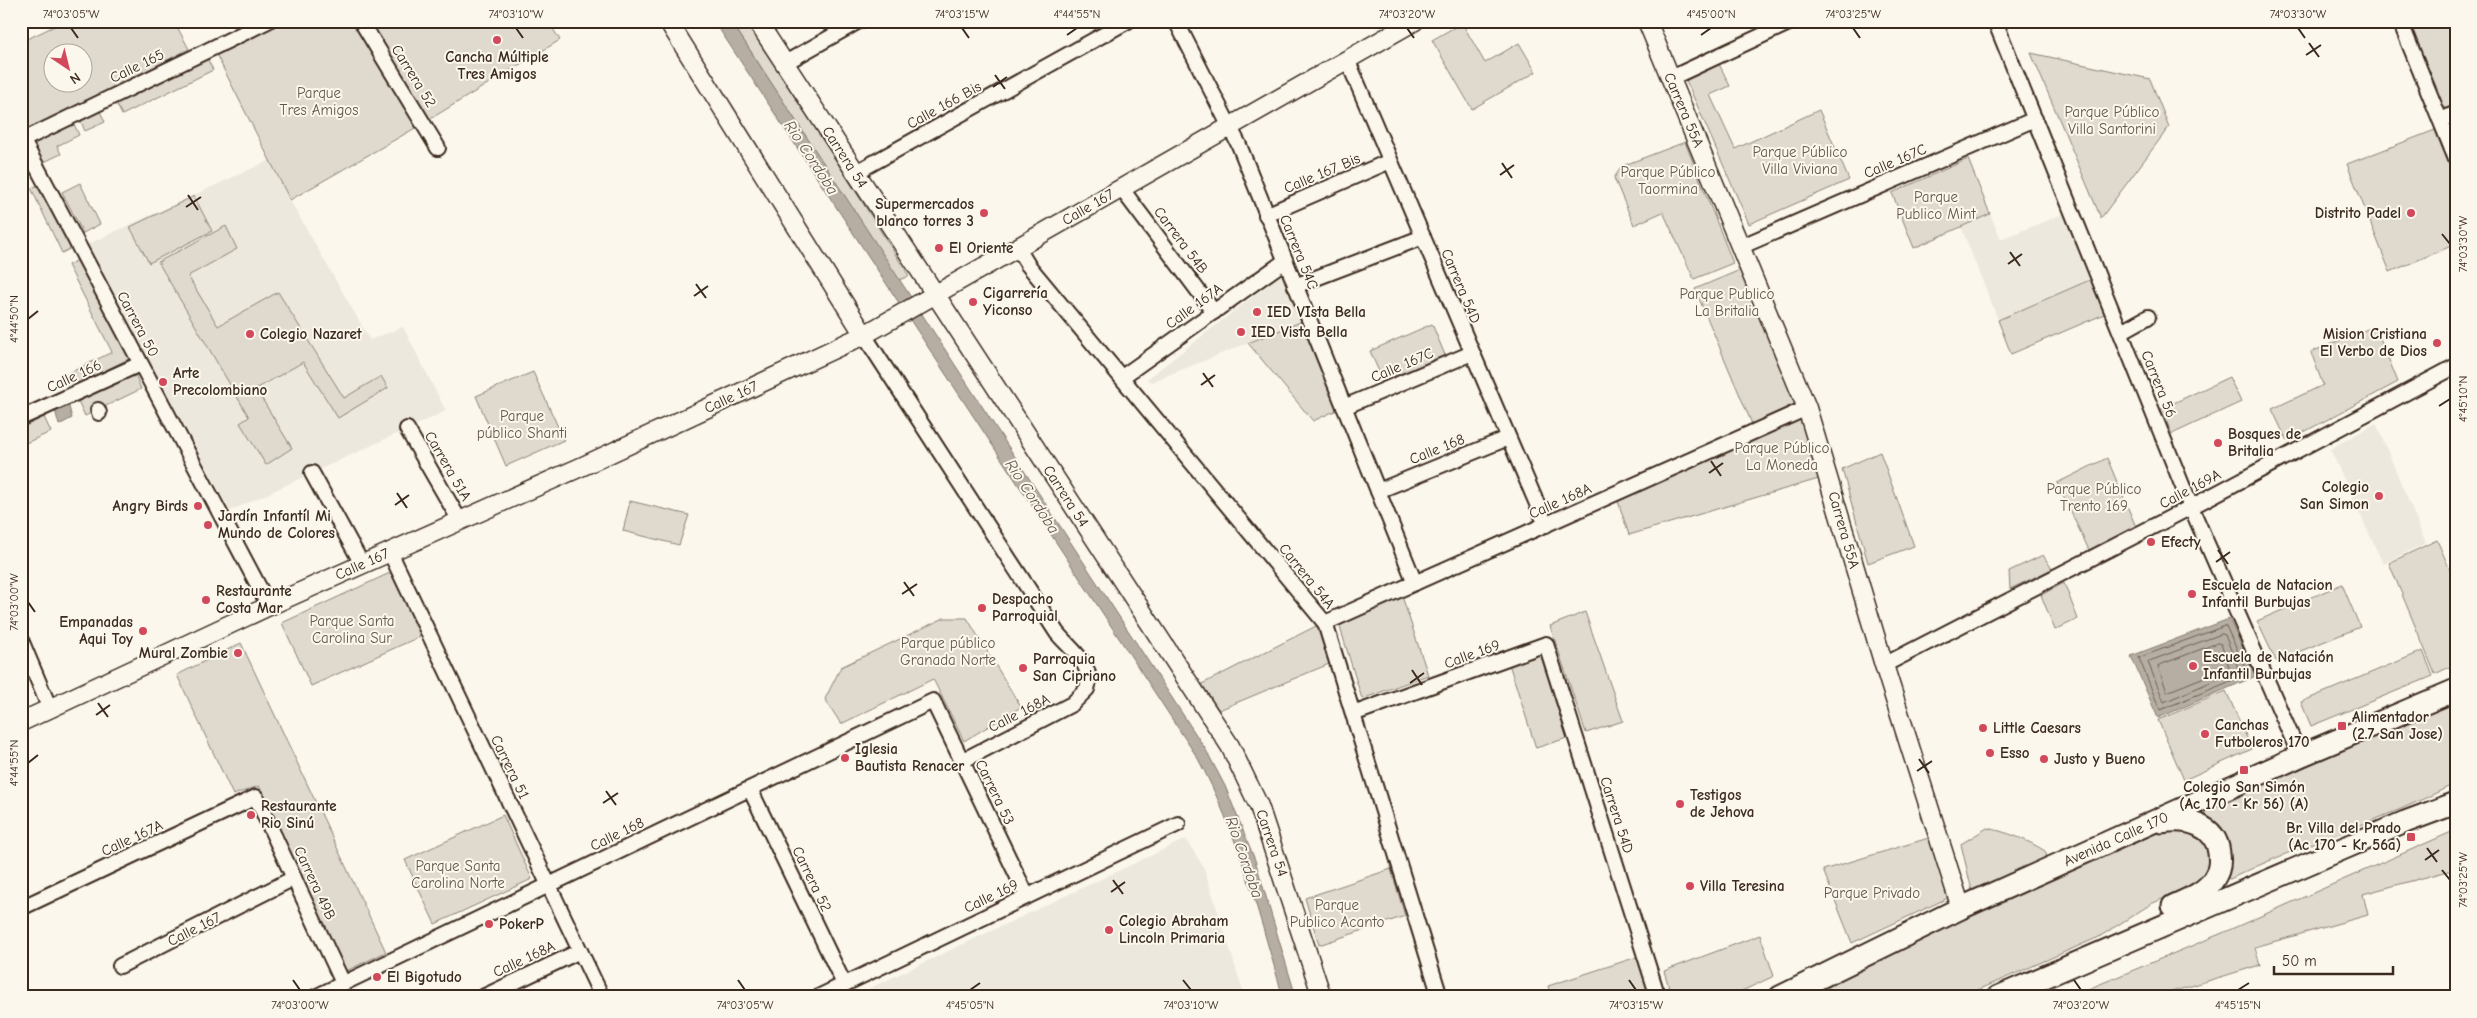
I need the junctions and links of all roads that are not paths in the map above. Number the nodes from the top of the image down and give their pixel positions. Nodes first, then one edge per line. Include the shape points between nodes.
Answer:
1 (268, 21) edge
2 (361, 21) edge
3 (668, 21) edge
4 (757, 21) edge
5 (859, 21) edge
6 (1128, 21) edge
7 (1176, 21) edge
8 (1415, 21) edge
9 (1647, 21) edge
10 (1793, 21) edge
11 (1995, 21) edge
12 (2400, 21) edge
13 (1347, 59) junction
14 (784, 63) junction
15 (1671, 78) junction
16 (2456, 113) edge
17 (2035, 119) junction
18 (2441, 120) junction
19 (1230, 125) junction
20 (22, 140) edge
21 (438, 148) dead end
22 (2456, 159) edge
23 (1390, 161) junction
24 (855, 173) junction
25 (1121, 188) junction
26 (1266, 214) junction
27 (1423, 237) junction
28 (1017, 247) junction
29 (1740, 247) junction
30 (1285, 260) junction
31 (1295, 286) junction
32 (934, 295) junction
33 (1214, 312) junction
34 (2148, 317) dead end
35 (871, 330) junction
36 (2121, 332) junction
37 (1472, 353) junction
38 (140, 364) junction
39 (2456, 366) edge
40 (1122, 377) junction
41 (1344, 407) junction
42 (1807, 408) junction
43 (21, 418) edge
44 (407, 429) dead end
45 (1508, 438) junction
46 (312, 473) dead end
47 (1378, 491) junction
48 (2191, 507) junction
49 (460, 520) junction
50 (1546, 525) junction
51 (390, 552) junction
52 (362, 564) junction
53 (1415, 583) junction
54 (269, 606) junction
55 (1325, 623) junction
56 (21, 640) edge
57 (1546, 644) joint
58 (1884, 666) junction
59 (2456, 690) edge
60 (933, 701) joint
61 (50, 709) junction
62 (1353, 714) junction
63 (21, 722) edge
64 (2300, 756) junction
65 (962, 761) junction
66 (750, 789) junction
67 (256, 797) joint
68 (2456, 803) edge
69 (2151, 823) junction
70 (1178, 824) dead end
71 (294, 878) junction
72 (549, 885) junction
73 (1027, 896) junction
74 (21, 908) edge
75 (1961, 908) junction
76 (1899, 938) junction
77 (580, 951) junction
78 (2101, 951) junction
79 (120, 966) dead end
80 (343, 983) junction
81 (844, 984) junction
82 (329, 994) edge
83 (315, 997) edge
84 (483, 997) edge
85 (602, 997) edge
86 (818, 997) edge
87 (1322, 997) edge
88 (1440, 997) edge
89 (1658, 997) edge
90 (1780, 997) edge
91 (1812, 997) edge
92 (1998, 997) edge

1 - 20 street, Calle 165
2 - 21 street, Carrera 52
3 - 35 street
4 - 14 street, Carrera 54
5 - 14 street
6 - 24 street, Calle 166 Bis
7 - 19 street, Carrera 54C
8 - 13 street, Calle 167
9 - 15 street, Carrera 55A
10 - 15 street
11 - 17 street, Carrera 56
12 - 18 street
13 - 19 street, Calle 167
13 - 23 street, Carrera 54D
14 - 24 street, Carrera 54
15 - 29 street, Carrera 55A
16 - 18 street
17 - 29 street, Calle 167C
17 - 36 street, Carrera 56
18 - 22 street
19 - 25 street, Calle 167
19 - 26 street, Carrera 54C
20 - 38 street, Carrera 50
23 - 26 street, Calle 167 Bis
23 - 27 street, Carrera 54D
24 - 32 street, Carrera 54
25 - 28 street, Calle 167
25 - 33 street, Carrera 54B
26 - 30 street, Carrera 54C
27 - 31 street
27 - 37 street, Carrera 54D
28 - 32 street, Calle 167
28 - 40 street, Carrera 54A via 1028,265
29 - 42 street, Carrera 55A
30 - 31 street, Carrera 54C
30 - 33 street, Calle 167A
31 - 41 street, Carrera 54C
32 - 35 street, Calle 167
32 - 87 street, Carrera 54 via 1230,746 1259,806
33 - 40 street, Calle 167A
34 - 36 street
35 - 49 street, Calle 167 via 583,466
35 - 65 street, Calle 168A via 1057,633 1085,664 1088,673 1087,689 1072,704
36 - 48 street, Carrera 56
37 - 41 street, Calle 167C
37 - 45 street, Carrera 54D
38 - 43 street, Calle 166 via 89,392
38 - 54 street, Carrera 50
39 - 48 street, Calle 169A
40 - 55 street, Carrera 54A
41 - 47 street, Carrera 54C
42 - 50 street, Calle 168A
42 - 58 street, Carrera 55A
44 - 49 street, Carrera 51A
45 - 47 street, Calle 168
45 - 50 street, Carrera 54D
46 - 52 street
47 - 53 street, Carrera 54C
48 - 58 street, Calle 169A
48 - 64 street, Carrera 56
49 - 51 street, Calle 167
50 - 53 street, Calle 168A
51 - 52 street, Calle 167
51 - 72 street, Carrera 51
52 - 54 street, Calle 167
53 - 55 street, Calle 168A
54 - 61 street, Calle 167
55 - 62 street, Carrera 54A
56 - 61 street
57 - 62 street, Calle 169
57 - 89 street, Carrera 54D
58 - 75 street, Carrera 55A
59 - 64 main road, Avenida Calle 170
60 - 65 street, Carrera 53
60 - 66 street, Calle 168
61 - 63 street, Calle 167
62 - 88 street, Carrera 54A
64 - 69 main road, Avenida Calle 170
65 - 73 street, Carrera 53
66 - 72 street, Calle 168
66 - 81 street, Carrera 52
67 - 71 street, Carrera 49B
67 - 74 street, Calle 167A
68 - 78 main road
69 - 75 main road, Avenida Calle 170
69 - 78 main road via 2190,821 2211,833 2221,862 2216,876 2195,896 2153,914
70 - 73 street, Calle 169
71 - 79 street, Calle 167
71 - 80 street, Carrera 49B
72 - 77 street, Carrera 51
72 - 80 street, Calle 168
73 - 81 street, Calle 169
75 - 76 main road, Avenida Calle 170
76 - 90 main road, Avenida Calle 170
76 - 91 main road via 1819,987
77 - 84 street, Calle 168A
77 - 85 street, Carrera 51
78 - 92 main road
80 - 82 street, Calle 168
81 - 86 street, Calle 169
82 - 83 street, Calle 168

